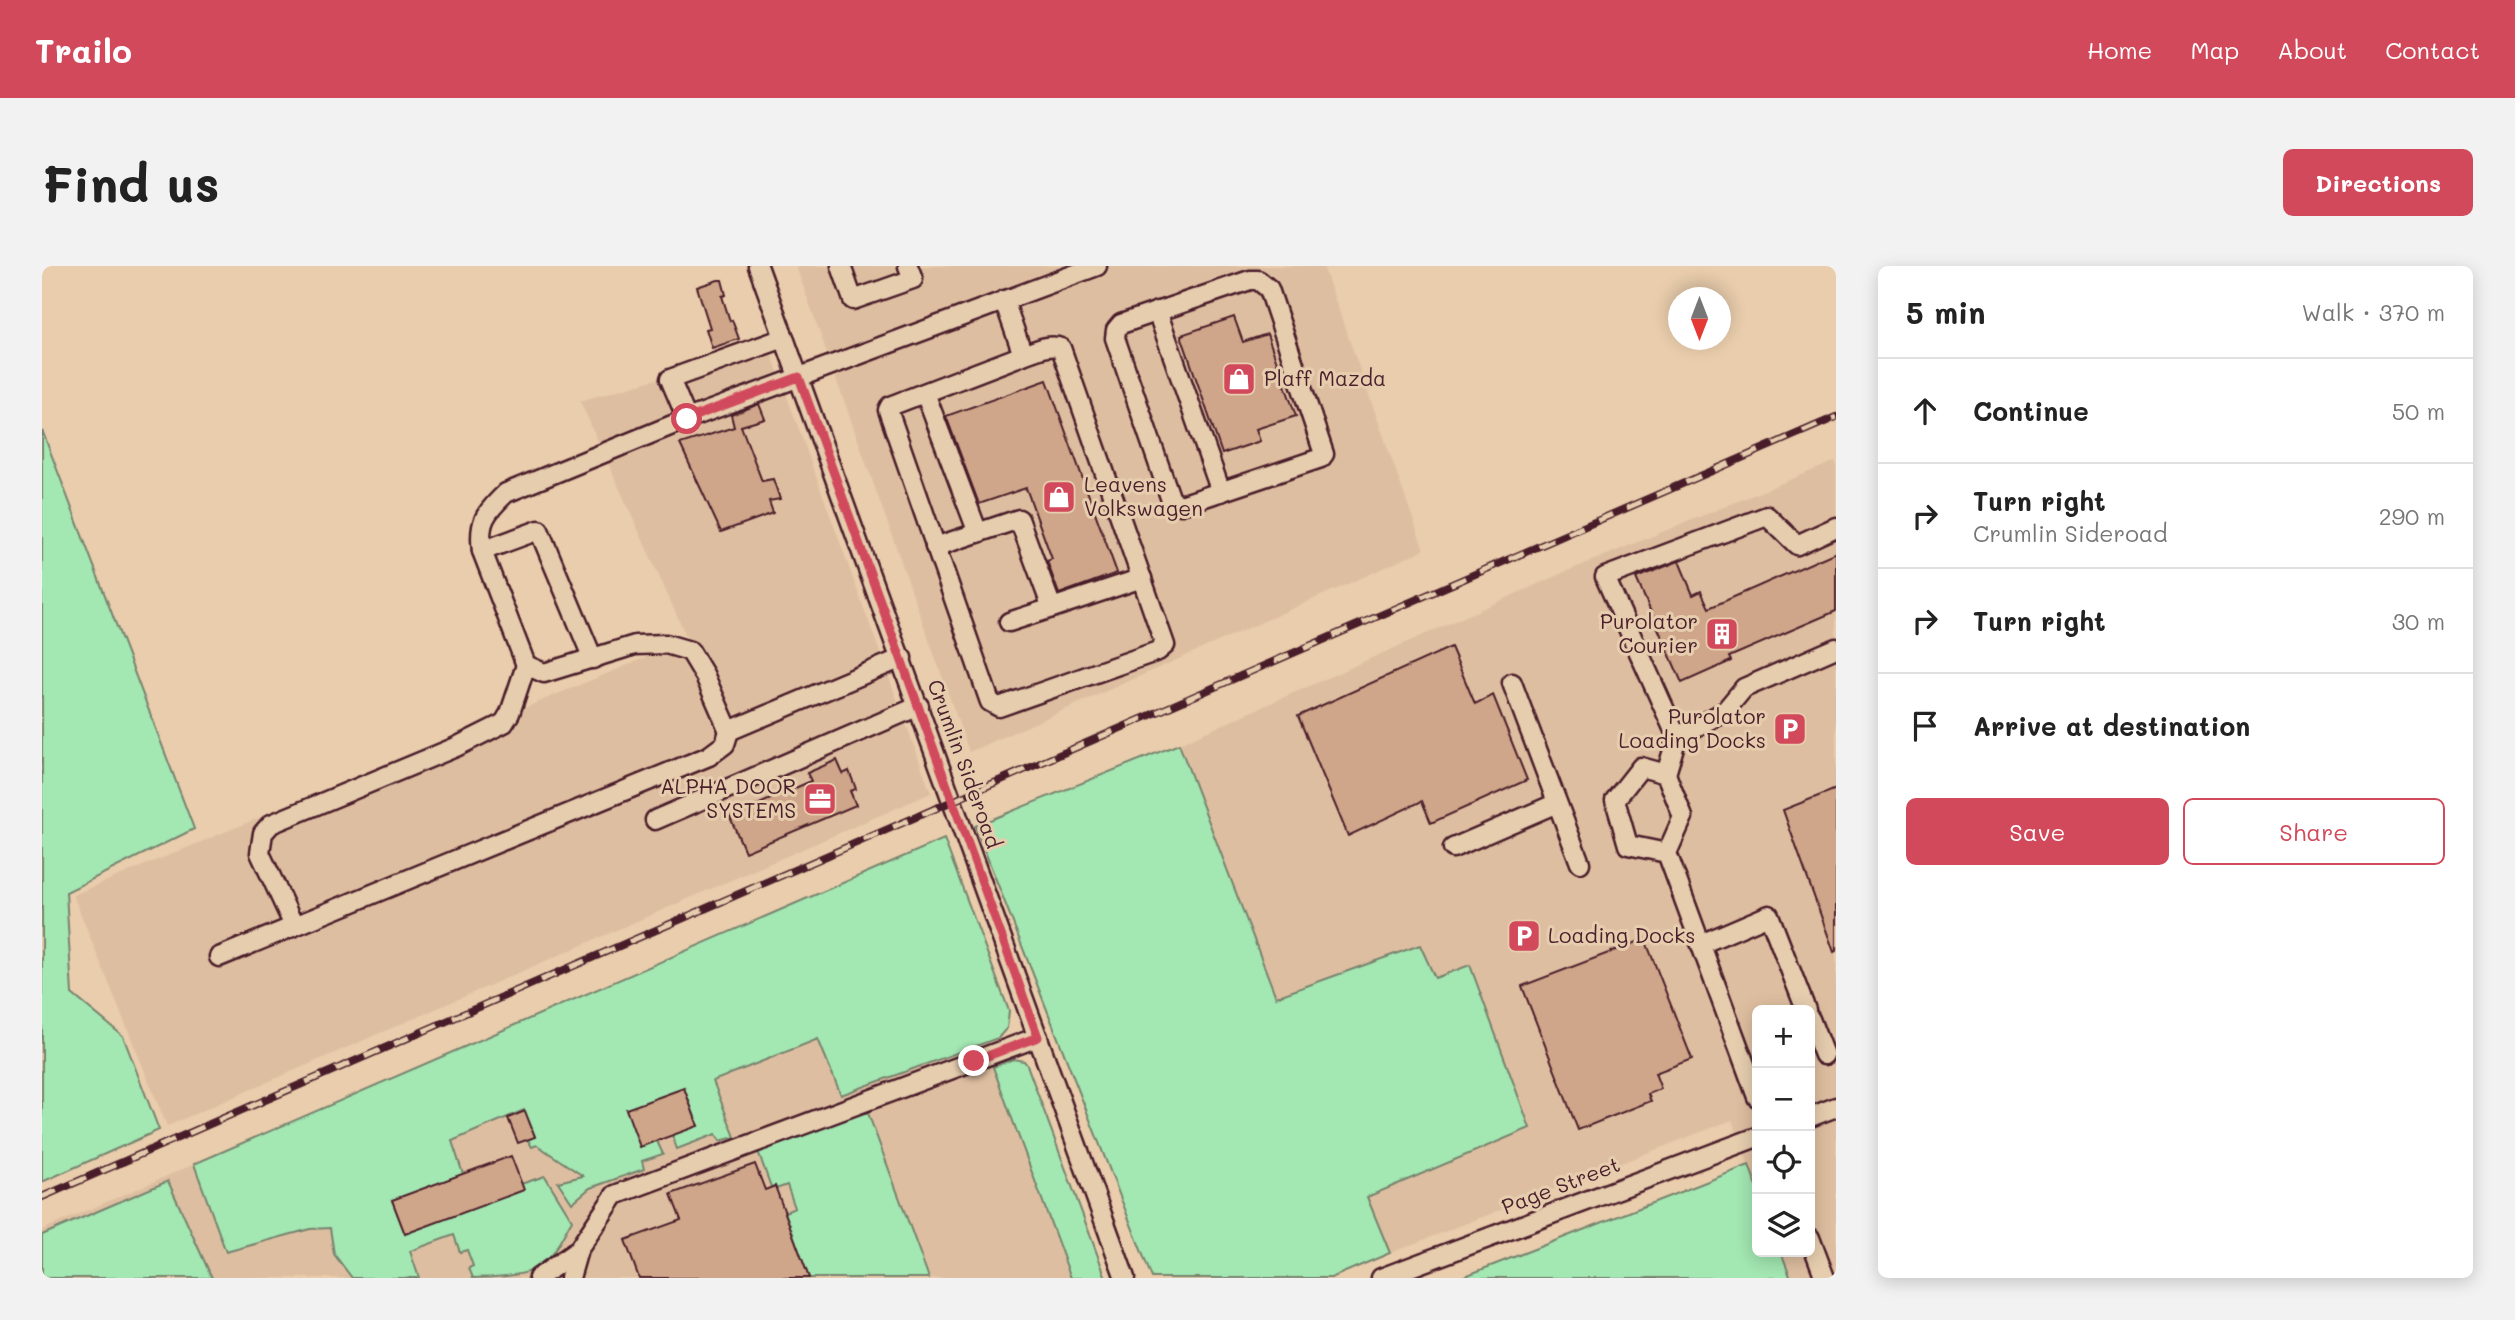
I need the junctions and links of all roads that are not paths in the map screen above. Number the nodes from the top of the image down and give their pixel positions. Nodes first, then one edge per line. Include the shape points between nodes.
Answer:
1 (758, 266) edge
2 (841, 266) edge
3 (908, 266) edge
4 (1097, 266) edge
5 (1240, 274) edge
6 (1004, 300) junction
7 (1157, 311) junction
8 (784, 338) junction
9 (1023, 355) junction
10 (799, 377) junction
11 (925, 393) junction
12 (687, 419) junction
13 (1221, 492) junction
14 (1836, 527) edge
15 (978, 533) junction
16 (935, 547) junction
17 (482, 551) junction
18 (1142, 578) junction
19 (1052, 608) junction
20 (1009, 622) dead end
21 (1836, 648) edge
22 (902, 658) junction
23 (593, 659) junction
24 (526, 666) junction
25 (1512, 683) dead end
26 (919, 706) junction
27 (729, 731) junction
28 (1677, 737) junction
29 (1666, 774) junction
30 (1557, 803) junction
31 (655, 820) dead end
32 (1453, 848) dead end
33 (1667, 853) junction
34 (1580, 863) dead end
35 (294, 926) junction
36 (1701, 944) junction
37 (219, 957) dead end
38 (1804, 1005) edge
39 (1815, 1032) edge
40 (1038, 1037) junction
41 (1824, 1055) dead end
42 (1752, 1083) edge
43 (1836, 1107) edge
44 (1815, 1115) edge
45 (1752, 1139) edge
46 (578, 1250) junction
47 (1815, 1251) edge
48 (538, 1278) edge
49 (570, 1278) edge
50 (1125, 1278) edge
51 (1381, 1278) edge
52 (1825, 1278) edge

1 - 8 street, Crumlin Sideroad
2 - 3 street via 853,300 912,279
4 - 6 street
5 - 7 street
5 - 13 street via 1269,289 1324,454
6 - 9 street
6 - 10 street
7 - 13 street
7 - 13 street via 1121,324 1115,338 1171,500 1181,505
8 - 10 street, Crumlin Sideroad
8 - 12 street via 670,379
9 - 11 street
9 - 18 street via 1049,346 1061,348
10 - 12 street
10 - 22 street, Crumlin Sideroad
11 - 15 street
11 - 16 street via 888,410
12 - 17 street via 506,493 489,510 479,533
14 - 28 street via 1797,545 1767,516 1605,577
15 - 16 street
15 - 19 street via 1019,519
16 - 18 street via 990,702 999,707 1163,649
17 - 23 street via 539,530
17 - 24 street
18 - 19 street
19 - 20 street
21 - 28 street via 1744,688 1724,712
22 - 26 street, Crumlin Sideroad
22 - 27 street
23 - 24 street via 544,673
23 - 27 street via 635,645 666,644 690,651
24 - 35 street via 504,723 271,824 263,833 260,853
25 - 30 street
26 - 31 street
26 - 40 street, Crumlin Sideroad
27 - 35 street via 725,744 709,756
28 - 29 street
29 - 33 street via 1683,817
29 - 33 street via 1641,767 1615,800 1628,845
30 - 32 street
30 - 34 street
33 - 36 street
35 - 37 street
36 - 38 street via 1769,915
36 - 42 street
39 - 41 street
40 - 46 street via 615,1195
40 - 50 street, Crumlin Sideroad
43 - 44 street
45 - 51 street, Page Street
46 - 48 street
46 - 49 street
47 - 52 street

